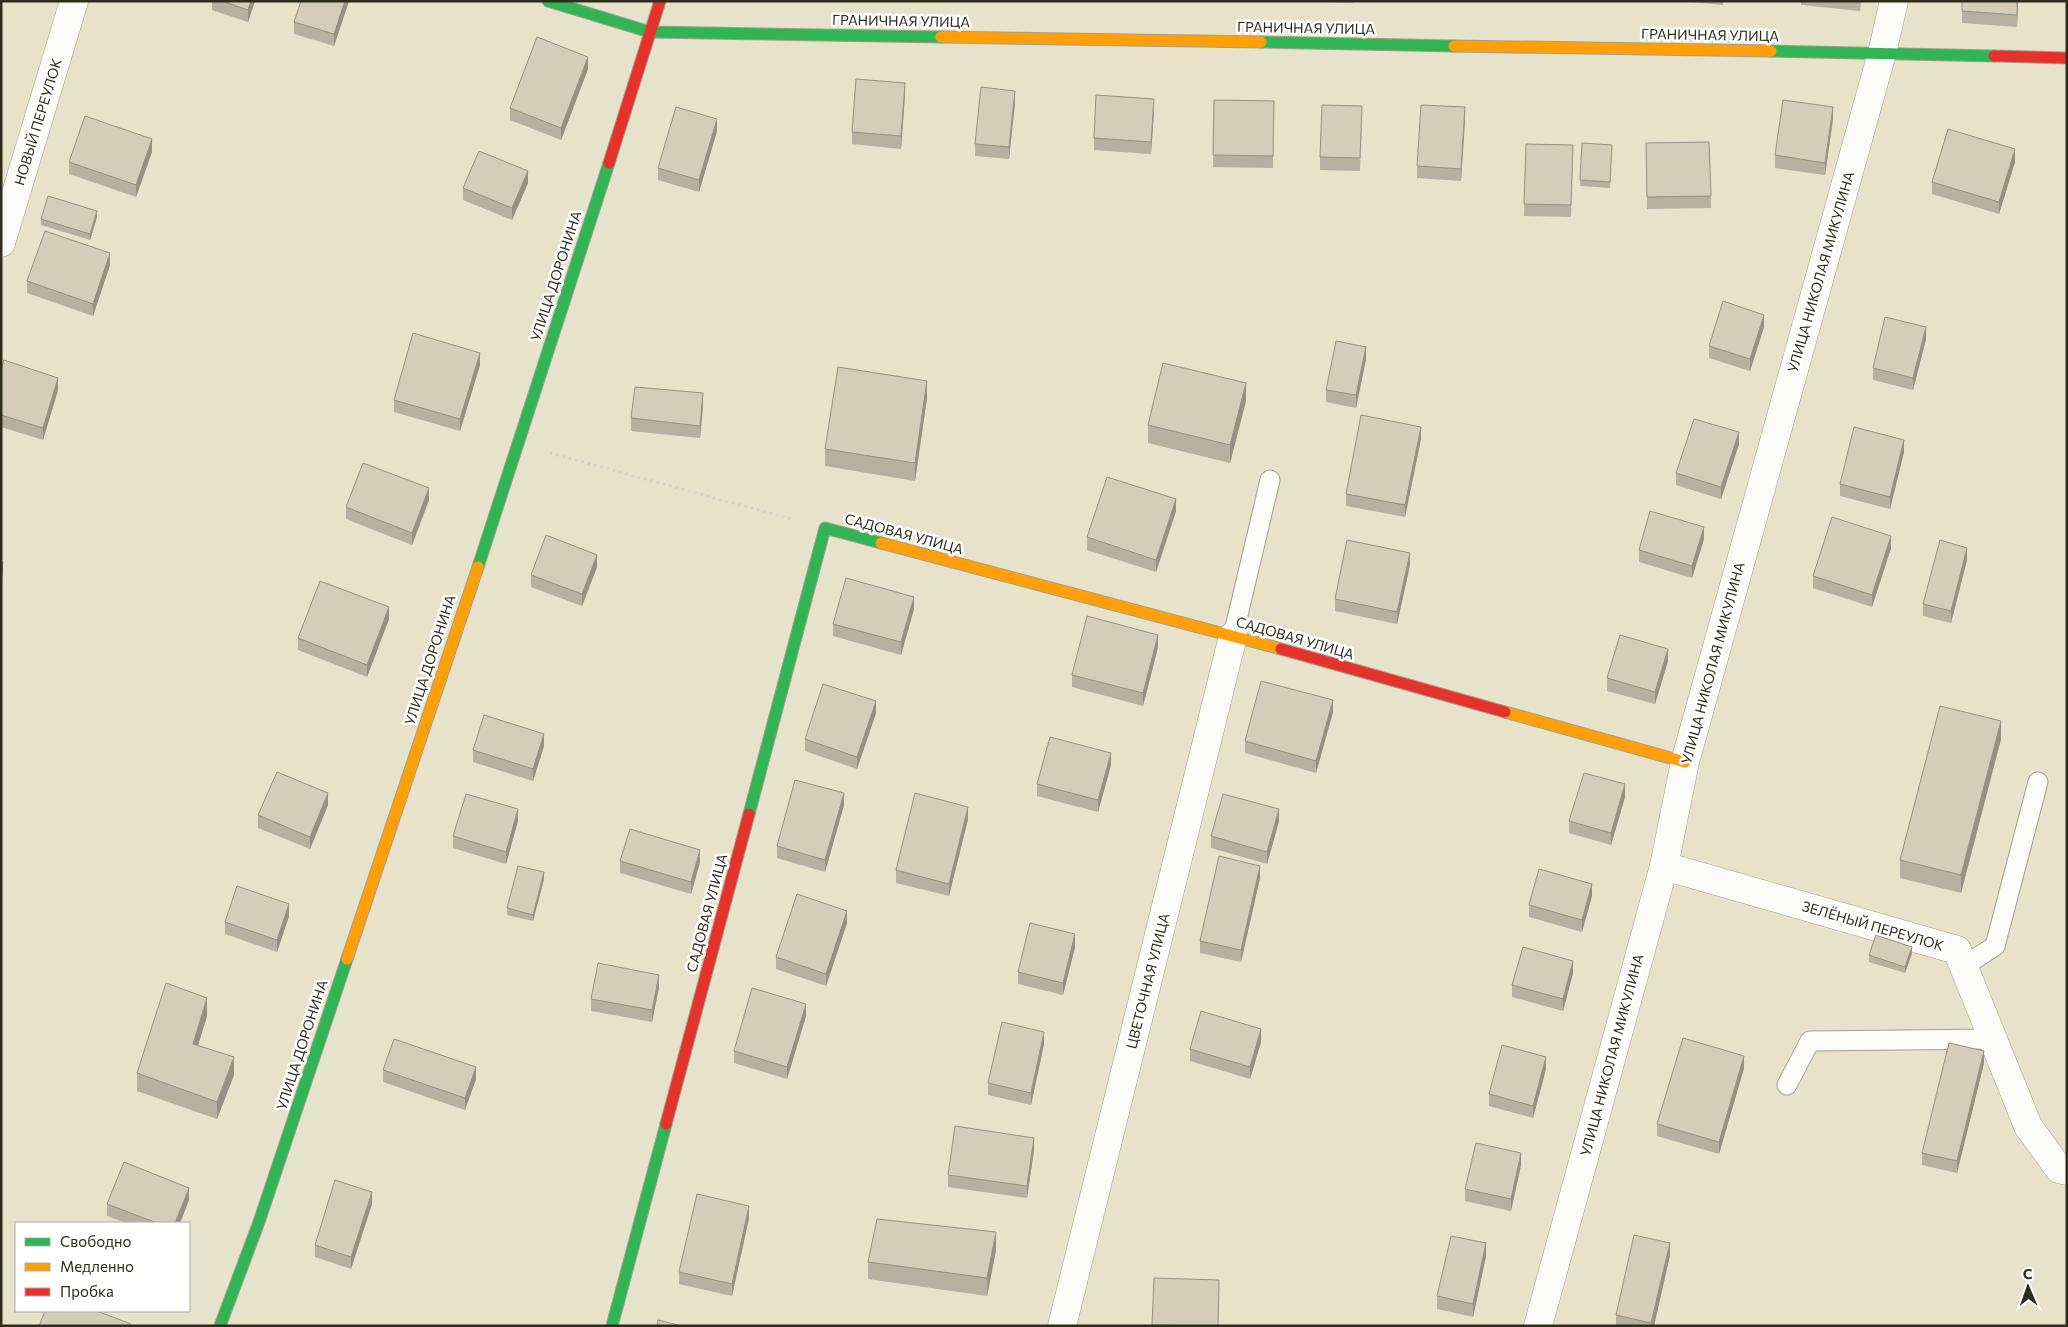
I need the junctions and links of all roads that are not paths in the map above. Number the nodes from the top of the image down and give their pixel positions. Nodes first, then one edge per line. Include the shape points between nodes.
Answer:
1 (74, 1) edge
2 (548, 1) edge
3 (660, 1) edge
4 (1894, 1) edge
5 (650, 32) junction
6 (1882, 53) junction
7 (2067, 58) edge
8 (1, 243) edge
9 (1270, 480) dead end
10 (1233, 636) junction
11 (1685, 762) junction
12 (2038, 782) dead end
13 (1664, 866) junction
14 (1964, 966) junction
15 (1993, 1039) junction
16 (1787, 1085) dead end
17 (2067, 1171) edge
18 (220, 1326) edge
19 (612, 1326) edge
20 (1062, 1326) edge
21 (1538, 1326) edge

1 - 8 street, НОВЫЙ ПЕРЕУЛОК
2 - 5 street, ГРАНИЧНАЯ УЛИЦА
3 - 5 street, УЛИЦА ДОРОНИНА
4 - 6 street, УЛИЦА НИКОЛАЯ МИКУЛИНА
5 - 6 street, ГРАНИЧНАЯ УЛИЦА
5 - 18 street, УЛИЦА ДОРОНИНА via 518,444 259,1222
6 - 7 street, ГРАНИЧНАЯ УЛИЦА
6 - 11 street, УЛИЦА НИКОЛАЯ МИКУЛИНА
9 - 10 lane
10 - 11 street, САДОВАЯ УЛИЦА
10 - 19 street, САДОВАЯ УЛИЦА via 825,528
10 - 20 street, ЦВЕТОЧНАЯ УЛИЦА
11 - 13 street, УЛИЦА НИКОЛАЯ МИКУЛИНА
12 - 14 lane via 1995,946
13 - 14 street, ЗЕЛЁНЫЙ ПЕРЕУЛОК via 1957,950
13 - 21 street, УЛИЦА НИКОЛАЯ МИКУЛИНА
14 - 15 street, ЗЕЛЁНЫЙ ПЕРЕУЛОК
15 - 16 lane via 1810,1041
15 - 17 street, ЗЕЛЁНЫЙ ПЕРЕУЛОК via 2028,1126 2059,1169

